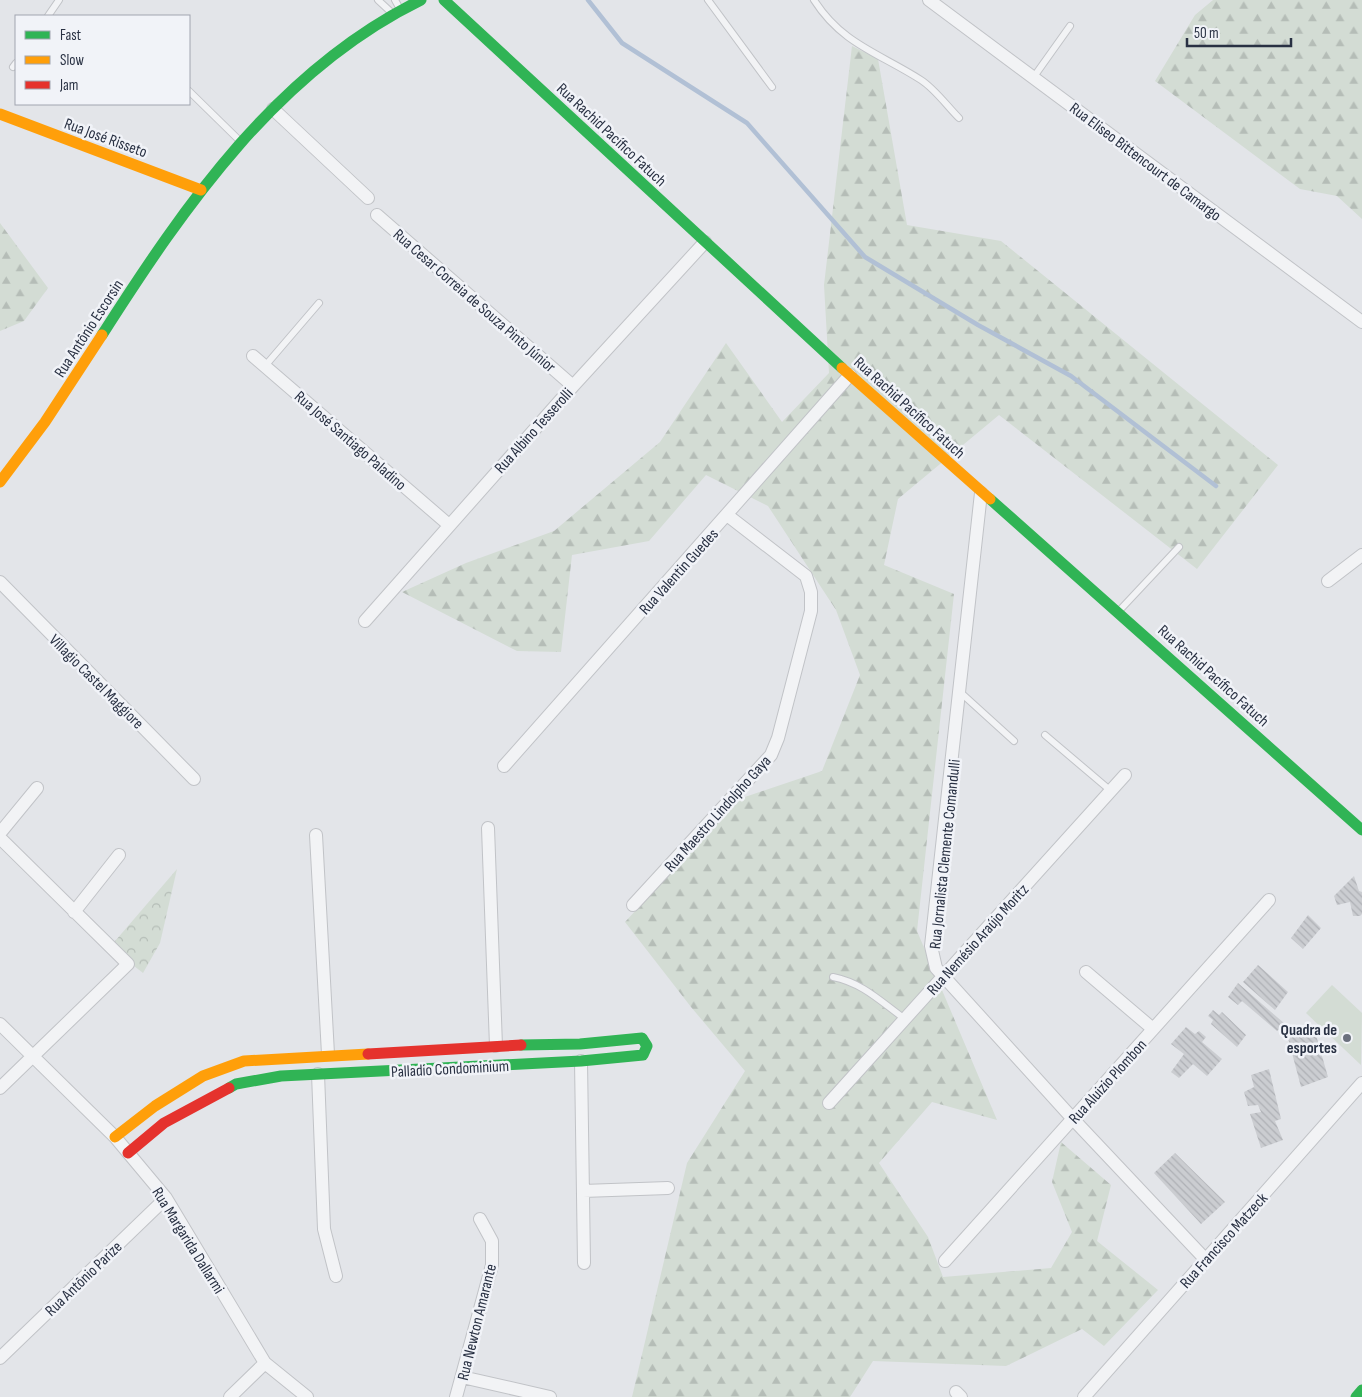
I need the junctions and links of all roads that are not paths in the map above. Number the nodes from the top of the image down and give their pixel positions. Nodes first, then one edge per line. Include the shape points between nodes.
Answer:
1 (59, 0) edge
2 (378, 0) edge
3 (421, 0) edge
4 (444, 0) edge
5 (708, 0) edge
6 (814, 0) edge
7 (929, 0) edge
8 (396, 7) edge
9 (49, 15) edge
10 (1070, 26) dead end
11 (1033, 78) junction
12 (772, 87) dead end
13 (190, 92) edge
14 (273, 109) junction
15 (0, 114) edge
16 (959, 118) dead end
17 (242, 143) junction
18 (201, 190) junction
19 (368, 198) dead end
20 (377, 215) dead end
21 (705, 242) junction
22 (318, 303) dead end
23 (1362, 322) edge
24 (253, 356) dead end
25 (264, 366) junction
26 (850, 375) junction
27 (573, 386) junction
28 (0, 482) edge
29 (981, 493) junction
30 (727, 515) junction
31 (449, 525) junction
32 (1179, 547) dead end
33 (1362, 555) edge
34 (1328, 580) dead end
35 (0, 582) edge
36 (1118, 612) junction
37 (365, 621) dead end
38 (960, 692) junction
39 (1045, 735) dead end
40 (1014, 741) dead end
41 (504, 766) dead end
42 (1125, 775) dead end
43 (194, 779) dead end
44 (37, 788) dead end
45 (1111, 791) junction
46 (488, 828) dead end
47 (1362, 830) edge
48 (0, 833) edge
49 (316, 835) dead end
50 (0, 838) edge
51 (119, 855) dead end
52 (1269, 900) dead end
53 (633, 905) dead end
54 (74, 912) junction
55 (1086, 972) dead end
56 (833, 977) dead end
57 (943, 977) junction
58 (905, 1020) junction
59 (0, 1024) edge
60 (1153, 1029) junction
61 (496, 1046) junction
62 (405, 1053) junction
63 (328, 1054) junction
64 (33, 1056) junction
65 (581, 1062) junction
66 (406, 1070) junction
67 (318, 1074) junction
68 (1362, 1083) edge
69 (0, 1088) edge
70 (180, 1090) junction
71 (829, 1103) dead end
72 (191, 1107) junction
73 (1073, 1119) junction
74 (115, 1137) junction
75 (128, 1153) junction
76 (668, 1188) dead end
77 (583, 1191) junction
78 (166, 1198) junction
79 (480, 1219) dead end
80 (1206, 1260) junction
81 (945, 1261) dead end
82 (584, 1262) dead end
83 (336, 1276) dead end
84 (0, 1358) edge
85 (265, 1364) junction
86 (462, 1377) junction
87 (1362, 1390) edge
88 (230, 1397) edge
89 (307, 1397) edge
90 (456, 1397) edge
91 (550, 1397) edge
92 (1084, 1397) edge
93 (1356, 1397) edge

1 - 9 lane
2 - 8 lane
3 - 8 street, Rua Antônio Escorsin
4 - 21 street, Rua Rachid Pacífico Fatuch
5 - 12 lane
6 - 16 lane via 845,37 923,81
7 - 11 street, Rua Eliseo Bittencourt de Camargo
8 - 14 street, Rua Antônio Escorsin via 304,79
10 - 11 lane
11 - 23 street, Rua Eliseo Bittencourt de Camargo
13 - 17 lane
14 - 17 street, Rua Antônio Escorsin
14 - 19 street
15 - 18 street, Rua José Risseto
17 - 18 street, Rua Antônio Escorsin
18 - 28 street, Rua Antônio Escorsin via 168,234 80,372
20 - 27 street, Rua Cesar Correia de Souza Pinto Júnior
21 - 26 street, Rua Rachid Pacífico Fatuch
21 - 27 street, Rua Albino Tesserolli
22 - 25 lane
24 - 25 street, Rua José Santiago Paladino
25 - 31 street, Rua José Santiago Paladino
26 - 29 street, Rua Rachid Pacífico Fatuch
26 - 30 street, Rua Valentin Guedes
27 - 31 street, Rua Albino Tesserolli
29 - 36 street, Rua Rachid Pacífico Fatuch
29 - 38 street, Rua Jornalista Clemente Comandulli
30 - 41 street, Rua Valentin Guedes
30 - 53 street, Rua Maestro Lindolpho Gaya via 806,576 812,611 771,755
31 - 37 street, Rua Albino Tesserolli
32 - 36 lane
33 - 34 street
35 - 43 street, Villagio Castel Maggiore
36 - 47 street, Rua Rachid Pacífico Fatuch
38 - 40 lane
38 - 57 street, Rua Jornalista Clemente Comandulli via 931,946 936,968
39 - 45 lane
42 - 45 street, Rua Nemésio Araújo Moritz
44 - 48 street
45 - 57 street, Rua Nemésio Araújo Moritz
46 - 61 street, Palladio Condominium
49 - 63 street
50 - 54 street
51 - 54 street
52 - 60 street, Rua Aluizio Plombon
54 - 64 street via 128,964
55 - 60 street
56 - 58 lane via 864,987
57 - 58 street, Rua Nemésio Araújo Moritz
57 - 73 street, Rua Jornalista Clemente Comandulli
58 - 71 street, Rua Nemésio Araújo Moritz
59 - 64 street, Rua Margarida Dallarmi
60 - 73 street, Rua Aluizio Plombon
61 - 62 street, Palladio Condominium
61 - 65 street, Palladio Condominium via 580,1044 642,1038 647,1046 644,1055
62 - 63 street, Palladio Condominium
62 - 66 street
63 - 70 street, Palladio Condominium via 244,1060 203,1076
64 - 69 street
64 - 74 street, Rua Margarida Dallarmi
65 - 66 street, Palladio Condominium
65 - 77 street
66 - 67 street, Palladio Condominium
67 - 72 street, Palladio Condominium via 236,1084
67 - 83 street via 324,1228
68 - 80 street, Rua Francisco Matzeck
70 - 72 street
70 - 74 street, Palladio Condominium
72 - 75 street, Palladio Condominium via 164,1123
73 - 80 street, Rua Jornalista Clemente Comandulli
73 - 81 street, Rua Aluizio Plombon
74 - 75 street, Rua Margarida Dallarmi
75 - 78 street, Rua Margarida Dallarmi
76 - 77 street
77 - 82 street
78 - 84 street, Rua Antônio Parize
78 - 85 street, Rua Margarida Dallarmi
79 - 86 street, Rua Newton Amarante via 492,1241 492,1265
80 - 92 street, Rua Francisco Matzeck
85 - 88 street
85 - 89 street, Rua Margarida Dallarmi
86 - 90 street, Rua Newton Amarante
86 - 91 street
87 - 93 street

